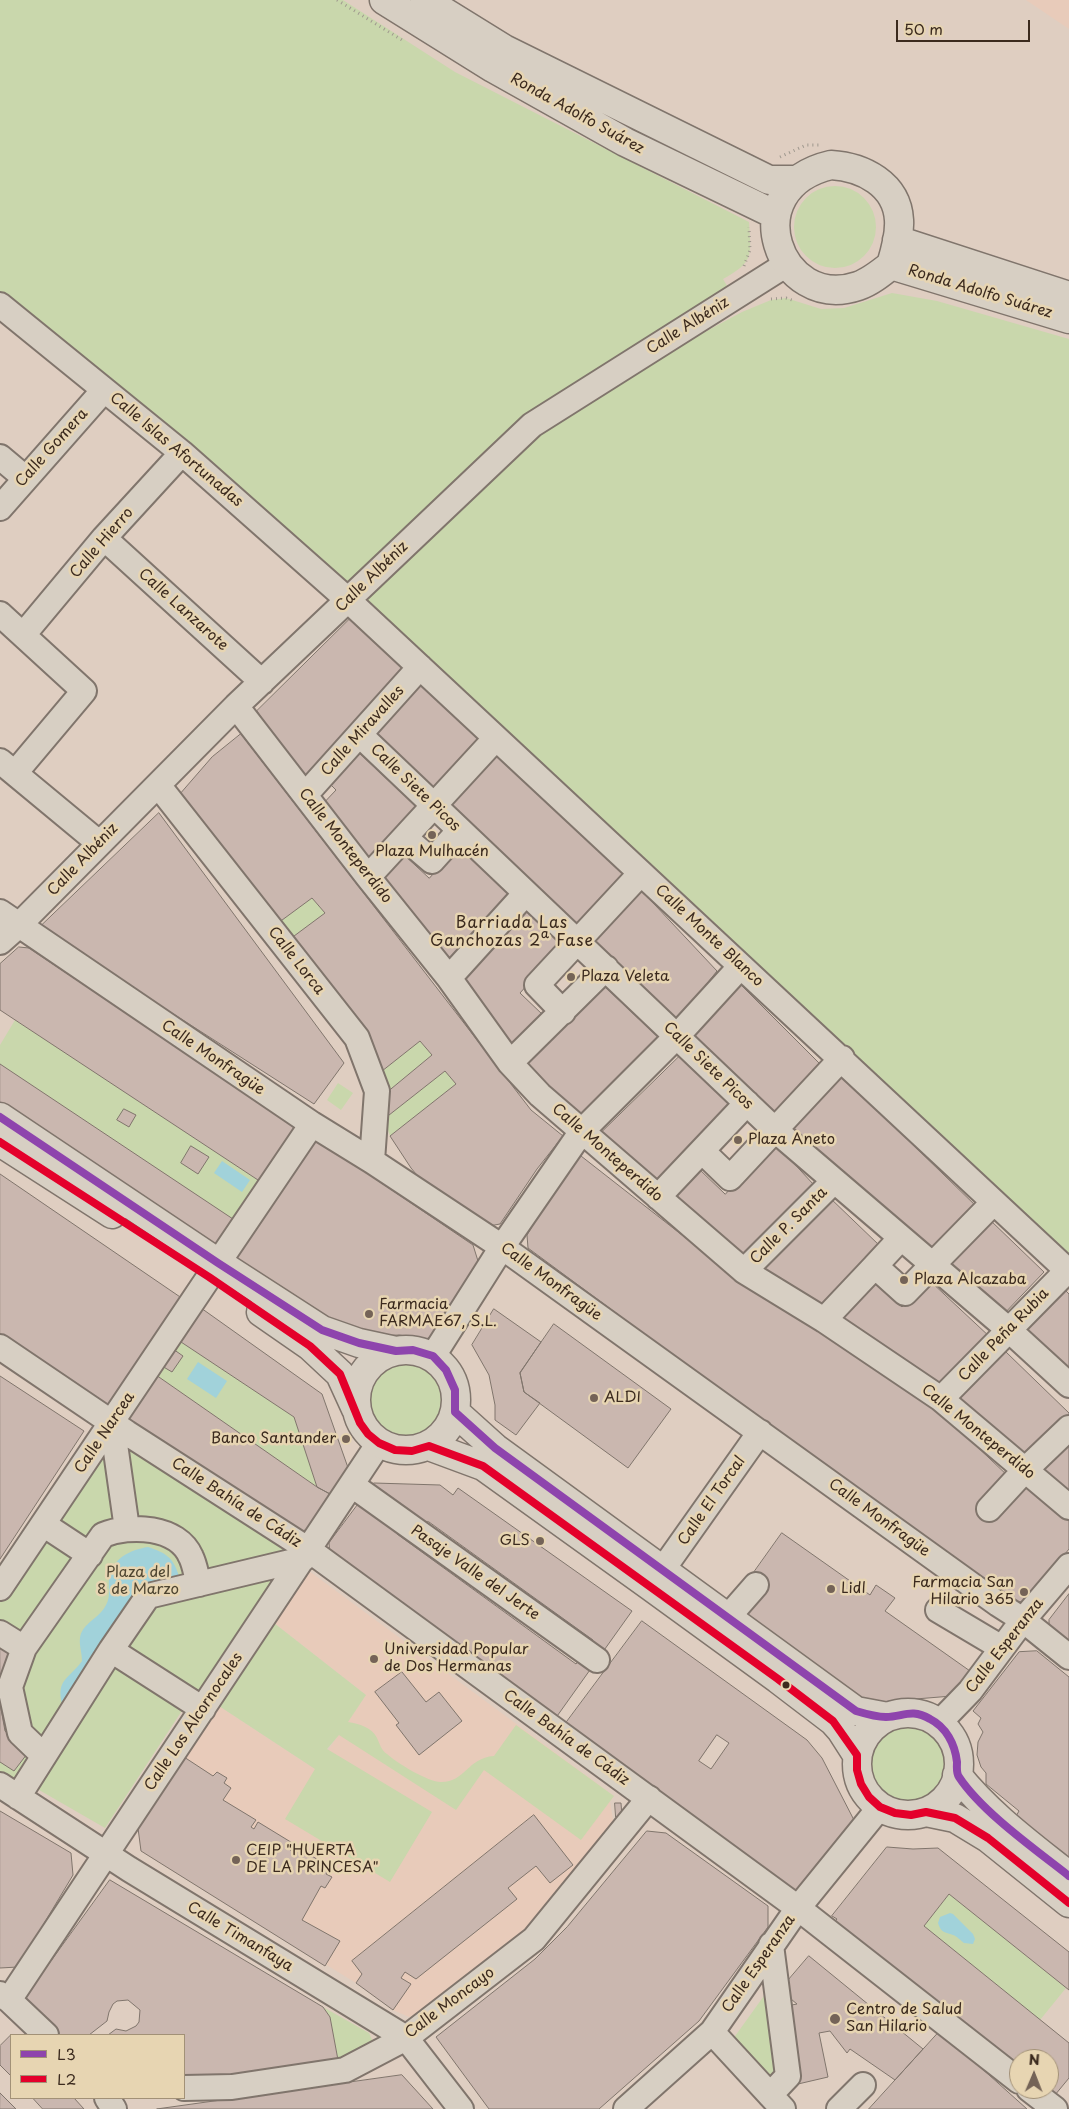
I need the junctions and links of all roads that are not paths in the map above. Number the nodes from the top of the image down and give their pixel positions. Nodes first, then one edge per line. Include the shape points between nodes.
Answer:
1 (384, 0) edge
2 (425, 0) edge
3 (796, 180) junction
4 (776, 215) junction
5 (894, 253) junction
6 (787, 264) junction
7 (1069, 296) edge
8 (0, 305) edge
9 (1069, 319) edge
10 (104, 390) junction
11 (182, 453) junction
12 (0, 457) edge
13 (25, 478) junction
14 (0, 508) edge
15 (104, 538) junction
16 (348, 600) junction
17 (0, 614) edge
18 (23, 635) junction
19 (420, 667) junction
20 (262, 682) junction
21 (236, 706) junction
22 (360, 735) junction
23 (496, 738) junction
24 (8, 767) edge
25 (158, 785) junction
26 (305, 795) junction
27 (434, 804) junction
28 (459, 831) junction
29 (405, 838) junction
30 (99, 843) junction
31 (641, 873) junction
32 (368, 877) junction
33 (526, 893) junction
34 (9, 919) edge
35 (578, 941) junction
36 (0, 942) edge
37 (740, 967) junction
38 (606, 968) junction
39 (448, 978) junction
40 (563, 1012) junction
41 (676, 1036) junction
42 (842, 1058) junction
43 (510, 1063) junction
44 (747, 1103) junction
45 (0, 1116) edge
46 (312, 1124) junction
47 (774, 1129) junction
48 (582, 1131) junction
49 (0, 1142) edge
50 (702, 1151) junction
51 (372, 1161) junction
52 (834, 1181) junction
53 (658, 1197) junction
54 (994, 1202) junction
55 (901, 1238) junction
56 (502, 1247) junction
57 (931, 1265) junction
58 (875, 1266) junction
59 (214, 1270) junction
60 (744, 1271) junction
61 (1068, 1271) edge
62 (824, 1320) junction
63 (1009, 1330) junction
64 (0, 1347) edge
65 (396, 1351) junction
66 (433, 1356) junction
67 (1069, 1384) edge
68 (941, 1399) junction
69 (356, 1409) junction
70 (456, 1412) junction
71 (112, 1423) junction
72 (1069, 1428) edge
73 (760, 1432) junction
74 (379, 1443) junction
75 (429, 1446) junction
76 (1025, 1470) junction
77 (352, 1485) junction
78 (1069, 1506) edge
79 (989, 1509) dead end
80 (43, 1524) junction
81 (127, 1528) junction
82 (306, 1554) junction
83 (90, 1555) junction
84 (1069, 1566) edge
85 (663, 1569) junction
86 (199, 1584) junction
87 (756, 1586) dead end
88 (0, 1588) edge
89 (938, 1610) dead end
90 (728, 1617) junction
91 (1023, 1620) junction
92 (0, 1633) edge
93 (24, 1648) junction
94 (1002, 1648) junction
95 (111, 1650) junction
96 (1069, 1657) edge
97 (597, 1660) dead end
98 (203, 1708) junction
99 (888, 1717) junction
100 (938, 1724) junction
101 (857, 1755) junction
102 (44, 1756) junction
103 (958, 1775) junction
104 (9, 1791) edge
105 (649, 1798) junction
106 (880, 1807) junction
107 (926, 1812) junction
108 (106, 1854) junction
109 (1069, 1876) edge
110 (1069, 1903) edge
111 (798, 1908) junction
112 (771, 1945) junction
113 (5, 1997) edge
114 (712, 2032) junction
115 (45, 2034) edge
116 (406, 2038) junction
117 (1009, 2073) edge
118 (863, 2085) dead end
119 (185, 2088) edge
120 (1042, 2099) edge
121 (777, 2102) edge
122 (461, 2109) edge
123 (626, 2109) edge
124 (839, 2109) edge
125 (1055, 2109) edge

1 - 4 main road, Ronda Adolfo Suárez via 493,68 625,142
2 - 3 main road, Ronda Adolfo Suárez via 504,49 769,180
3 - 4 main road via 781,200
3 - 5 main road via 831,165 848,166 877,179 896,205 899,221
4 - 6 main road via 775,232
5 - 6 main road via 859,286 839,289 819,287 801,278
5 - 7 main road, Ronda Adolfo Suárez
5 - 9 main road, Ronda Adolfo Suárez
6 - 16 street, Calle Albéniz via 532,425
8 - 10 street, Calle Islas Afortunadas
10 - 11 street, Calle Islas Afortunadas
10 - 13 street, Calle Gomera
11 - 15 street, Calle Hierro
11 - 16 street, Calle Islas Afortunadas
12 - 13 street
13 - 14 street, Calle Gomera
15 - 18 street, Calle Hierro
15 - 20 street, Calle Lanzarote
16 - 19 street, Calle Monte Blanco
16 - 20 street, Calle Albéniz
17 - 18 street
18 - 24 street via 84,690
19 - 22 street, Calle Miravalles
19 - 23 street, Calle Monte Blanco
20 - 21 street, Calle Albéniz
21 - 25 street, Calle Albéniz
21 - 26 street, Calle Monteperdido
22 - 26 street, Calle Miravalles
22 - 27 street, Calle Siete Picos
23 - 27 street
23 - 31 street, Calle Monte Blanco
24 - 30 street
25 - 30 street, Calle Albéniz
25 - 51 street, Calle Lorca via 357,1038 377,1091
26 - 32 street, Calle Monteperdido
27 - 28 street, Calle Siete Picos
27 - 29 street
28 - 29 street via 432,861
28 - 33 street, Calle Siete Picos
29 - 32 street
30 - 34 street, Calle Albéniz
31 - 35 street
31 - 37 street, Calle Monte Blanco
32 - 39 street, Calle Monteperdido
33 - 35 street, Calle Siete Picos
33 - 39 street
34 - 36 street, Calle Albéniz
34 - 46 street, Calle Monfragüe
35 - 38 street, Calle Siete Picos
35 - 40 street via 537,985
37 - 41 street
37 - 42 street, Calle Monte Blanco
38 - 40 street
38 - 41 street, Calle Siete Picos
39 - 43 street, Calle Monteperdido
40 - 43 street
41 - 44 street, Calle Siete Picos
41 - 48 street
42 - 47 street
42 - 54 street, Calle Monte Blanco
43 - 48 street, Calle Monteperdido via 540,1095
44 - 47 street, Calle Siete Picos
44 - 50 street
45 - 59 main road
46 - 51 street, Calle Monfragüe
46 - 59 street, Calle Narcea
47 - 50 street via 730,1178
47 - 52 street, Calle Siete Picos
48 - 53 street, Calle Monteperdido
48 - 56 street
49 - 59 main road
50 - 53 street
51 - 56 street, Calle Monfragüe
52 - 55 street, Calle Siete Picos
52 - 60 street, Calle P. Santa
53 - 60 street, Calle Monteperdido
54 - 57 street
54 - 61 street, Calle Monte Blanco
55 - 57 street, Calle Siete Picos
55 - 58 street
56 - 66 street
56 - 73 street, Calle Monfragüe
57 - 58 street via 905,1293
57 - 63 street, Calle Siete Picos
58 - 62 street
59 - 65 main road via 322,1330
59 - 69 main road via 340,1374
59 - 71 street, Calle Narcea
60 - 62 street, Calle Monteperdido
61 - 63 street, Calle Peña Rubia
62 - 68 street, Calle Monteperdido
63 - 67 street, Calle Siete Picos
63 - 68 street, Calle Peña Rubia
64 - 71 street, Calle Bahía de Cádiz
65 - 66 main road via 413,1350
65 - 69 main road via 380,1357 368,1367 360,1379
66 - 70 main road via 446,1370 455,1390
68 - 76 street, Calle Monteperdido
69 - 74 main road via 360,1423
70 - 75 main road via 446,1432
70 - 85 main road via 495,1448
71 - 80 street, Calle Narcea
71 - 81 street
71 - 82 street, Calle Bahía de Cádiz
72 - 76 street
73 - 85 street, Calle El Torcal
73 - 91 street, Calle Monfragüe
74 - 75 main road via 395,1450 412,1451
74 - 77 street, Calle Los Alcornocales
75 - 101 main road via 483,1466 658,1592 833,1721
76 - 78 street, Calle Monteperdido
76 - 79 street
77 - 82 street, Calle Los Alcornocales
77 - 97 street, Pasaje Valle del Jerte
80 - 83 street
80 - 88 street, Calle Narcea
81 - 83 street via 104,1535
81 - 86 street via 162,1534 183,1545 191,1556
82 - 86 street
82 - 98 street, Calle Los Alcornocales
82 - 105 street, Calle Bahía de Cádiz
83 - 93 street
84 - 91 street, Calle Esperanza
85 - 90 main road
86 - 95 street via 148,1596
87 - 90 street
89 - 94 street
90 - 99 main road via 856,1711
91 - 94 street, Calle Esperanza
91 - 96 street, Calle Monfragüe
92 - 93 street
93 - 102 street via 10,1687 20,1733
94 - 100 street, Calle Esperanza via 970,1691
95 - 98 street
95 - 102 street
98 - 108 street, Calle Los Alcornocales
99 - 100 main road via 914,1714
99 - 101 main road via 874,1726
100 - 103 main road via 955,1746
101 - 106 main road via 861,1784
102 - 104 street
103 - 107 main road via 952,1790
103 - 109 main road via 1000,1821
104 - 108 street, Calle Timanfaya
105 - 111 street, Calle Bahía de Cádiz
105 - 116 street, Calle Moncayo via 534,1939
106 - 107 main road via 911,1815
106 - 111 street, Calle Esperanza
107 - 110 main road via 955,1818 988,1838
108 - 113 street, Calle Los Alcornocales
108 - 116 street, Calle Timanfaya
111 - 112 street, Calle Esperanza
111 - 117 street, Calle Bahía de Cádiz
112 - 114 street, Calle Esperanza
112 - 121 street via 788,2076
113 - 115 street
114 - 121 street
114 - 123 street, Calle Esperanza
116 - 119 street, Calle Moncayo via 345,2070 232,2087
116 - 122 street, Calle Timanfaya
118 - 124 street
120 - 125 street

